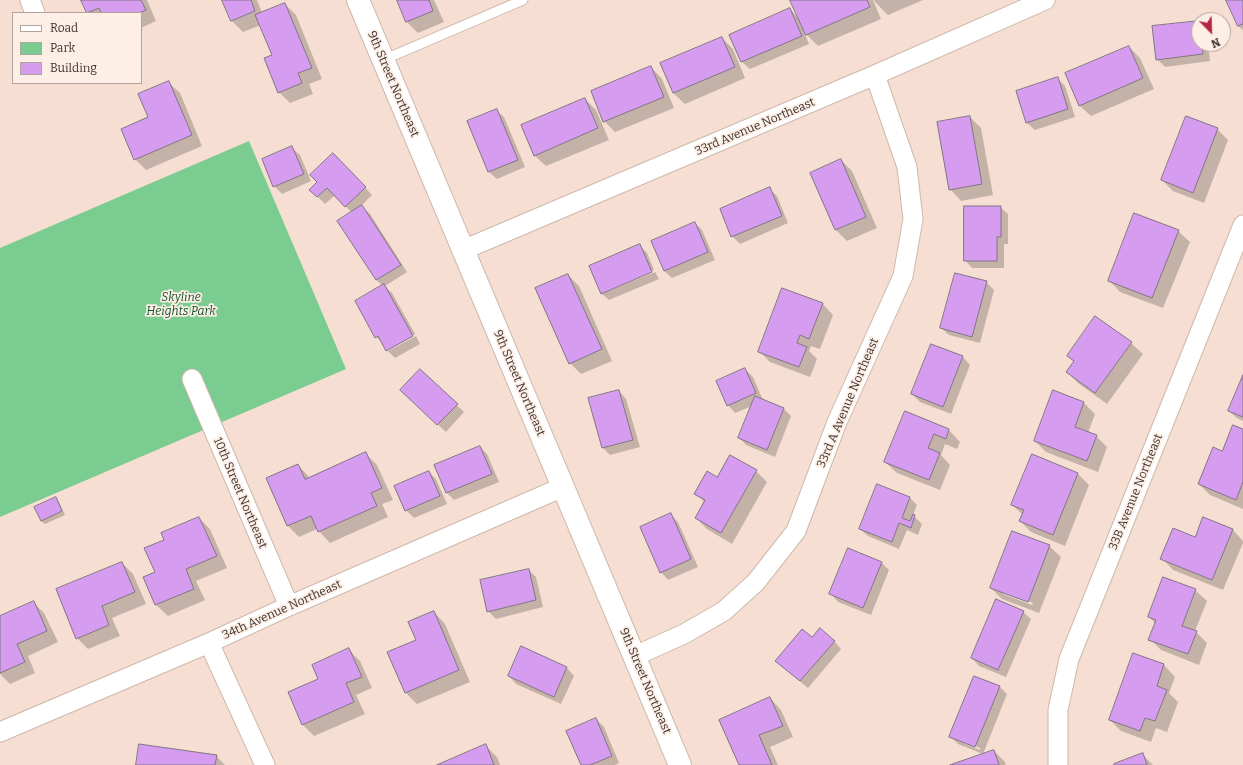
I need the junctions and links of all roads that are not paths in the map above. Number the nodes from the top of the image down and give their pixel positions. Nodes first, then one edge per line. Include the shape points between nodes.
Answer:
1 (30, 0) edge
2 (358, 0) edge
3 (523, 0) edge
4 (1045, 0) edge
5 (35, 12) edge
6 (383, 60) junction
7 (875, 75) junction
8 (1243, 225) edge
9 (463, 250) junction
10 (192, 380) dead end
11 (563, 487) junction
12 (289, 606) junction
13 (209, 643) junction
14 (634, 656) junction
15 (0, 732) edge
16 (265, 765) edge
17 (680, 765) edge
18 (1058, 765) edge

1 - 5 street
2 - 6 street, 9th Street Northeast
3 - 6 lane
4 - 7 street, 33rd Avenue Northeast
6 - 9 street, 9th Street Northeast
7 - 9 street, 33rd Avenue Northeast
7 - 14 street, 33rd A Avenue Northeast via 907,167 914,219 903,276 837,422 796,531 756,582 724,611 684,634
8 - 18 street, 33B Avenue Northeast via 1069,659 1058,710
9 - 11 street, 9th Street Northeast
10 - 12 street, 10th Street Northeast
11 - 12 street, 34th Avenue Northeast
11 - 14 street, 9th Street Northeast
12 - 13 street, 34th Avenue Northeast
13 - 15 street, 34th Avenue Northeast
13 - 16 street
14 - 17 street, 9th Street Northeast

